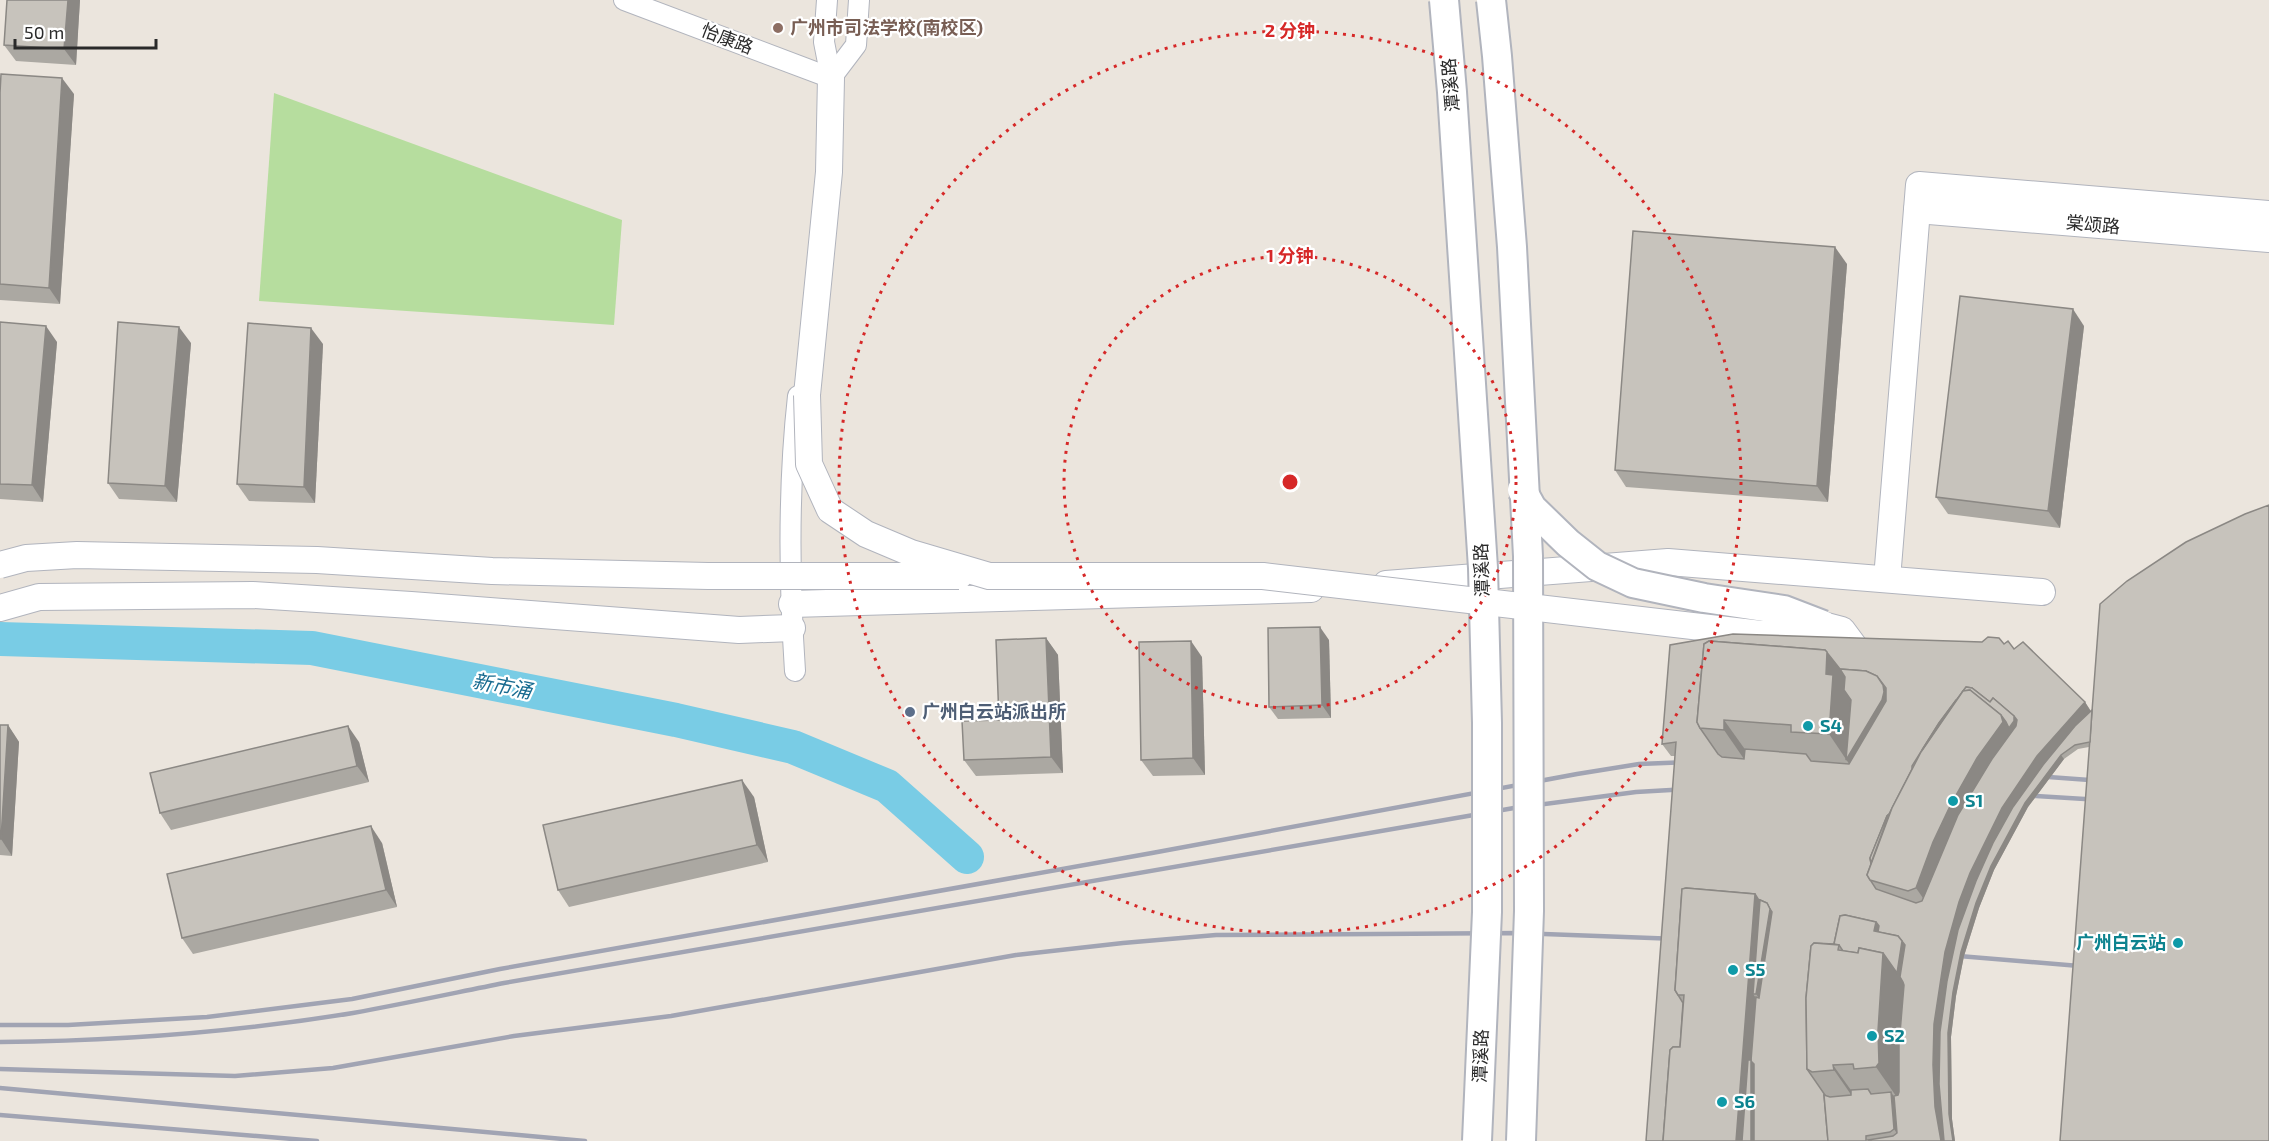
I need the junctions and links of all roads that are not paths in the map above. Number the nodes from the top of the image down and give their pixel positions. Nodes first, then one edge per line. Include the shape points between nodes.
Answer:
1 (624, 0) edge
2 (827, 0) edge
3 (859, 0) edge
4 (1444, 0) edge
5 (1476, 0) edge
6 (1491, 0) edge
7 (831, 78) junction
8 (1918, 197) junction
9 (2269, 214) edge
10 (2269, 240) edge
11 (0, 566) edge
12 (989, 576) junction
13 (1887, 579) junction
14 (2042, 592) dead end
15 (0, 608) edge
16 (792, 616) junction
17 (1823, 625) junction
18 (795, 671) dead end
19 (1874, 693) edge
20 (1477, 1141) edge
21 (1521, 1141) edge

1 - 7 street, 怡康路
2 - 7 street via 824,42
3 - 7 street via 856,45
4 - 20 main road, 潭溪路, bridge via 1472,388 1487,723 1487,912
5 - 17 main road, bridge via 1489,116 1514,460 1519,484 1532,508 1597,566 1633,583 1784,610
6 - 21 main road, bridge via 1512,247 1528,556 1529,911
7 - 12 street, bridge via 830,172 807,395 809,464 830,510 866,534 911,553
7 - 16 street via 792,452
8 - 9 street, 棠颂路
8 - 10 street, 棠颂路
8 - 13 street
11 - 12 street, bridge via 26,558 77,555 708,576
12 - 17 street, bridge via 1263,576 1761,634
13 - 14 street
13 - 16 street via 1668,562 1316,589
15 - 16 street via 39,597 253,596 739,630
16 - 18 street
17 - 19 street, bridge via 1842,630 1865,661

